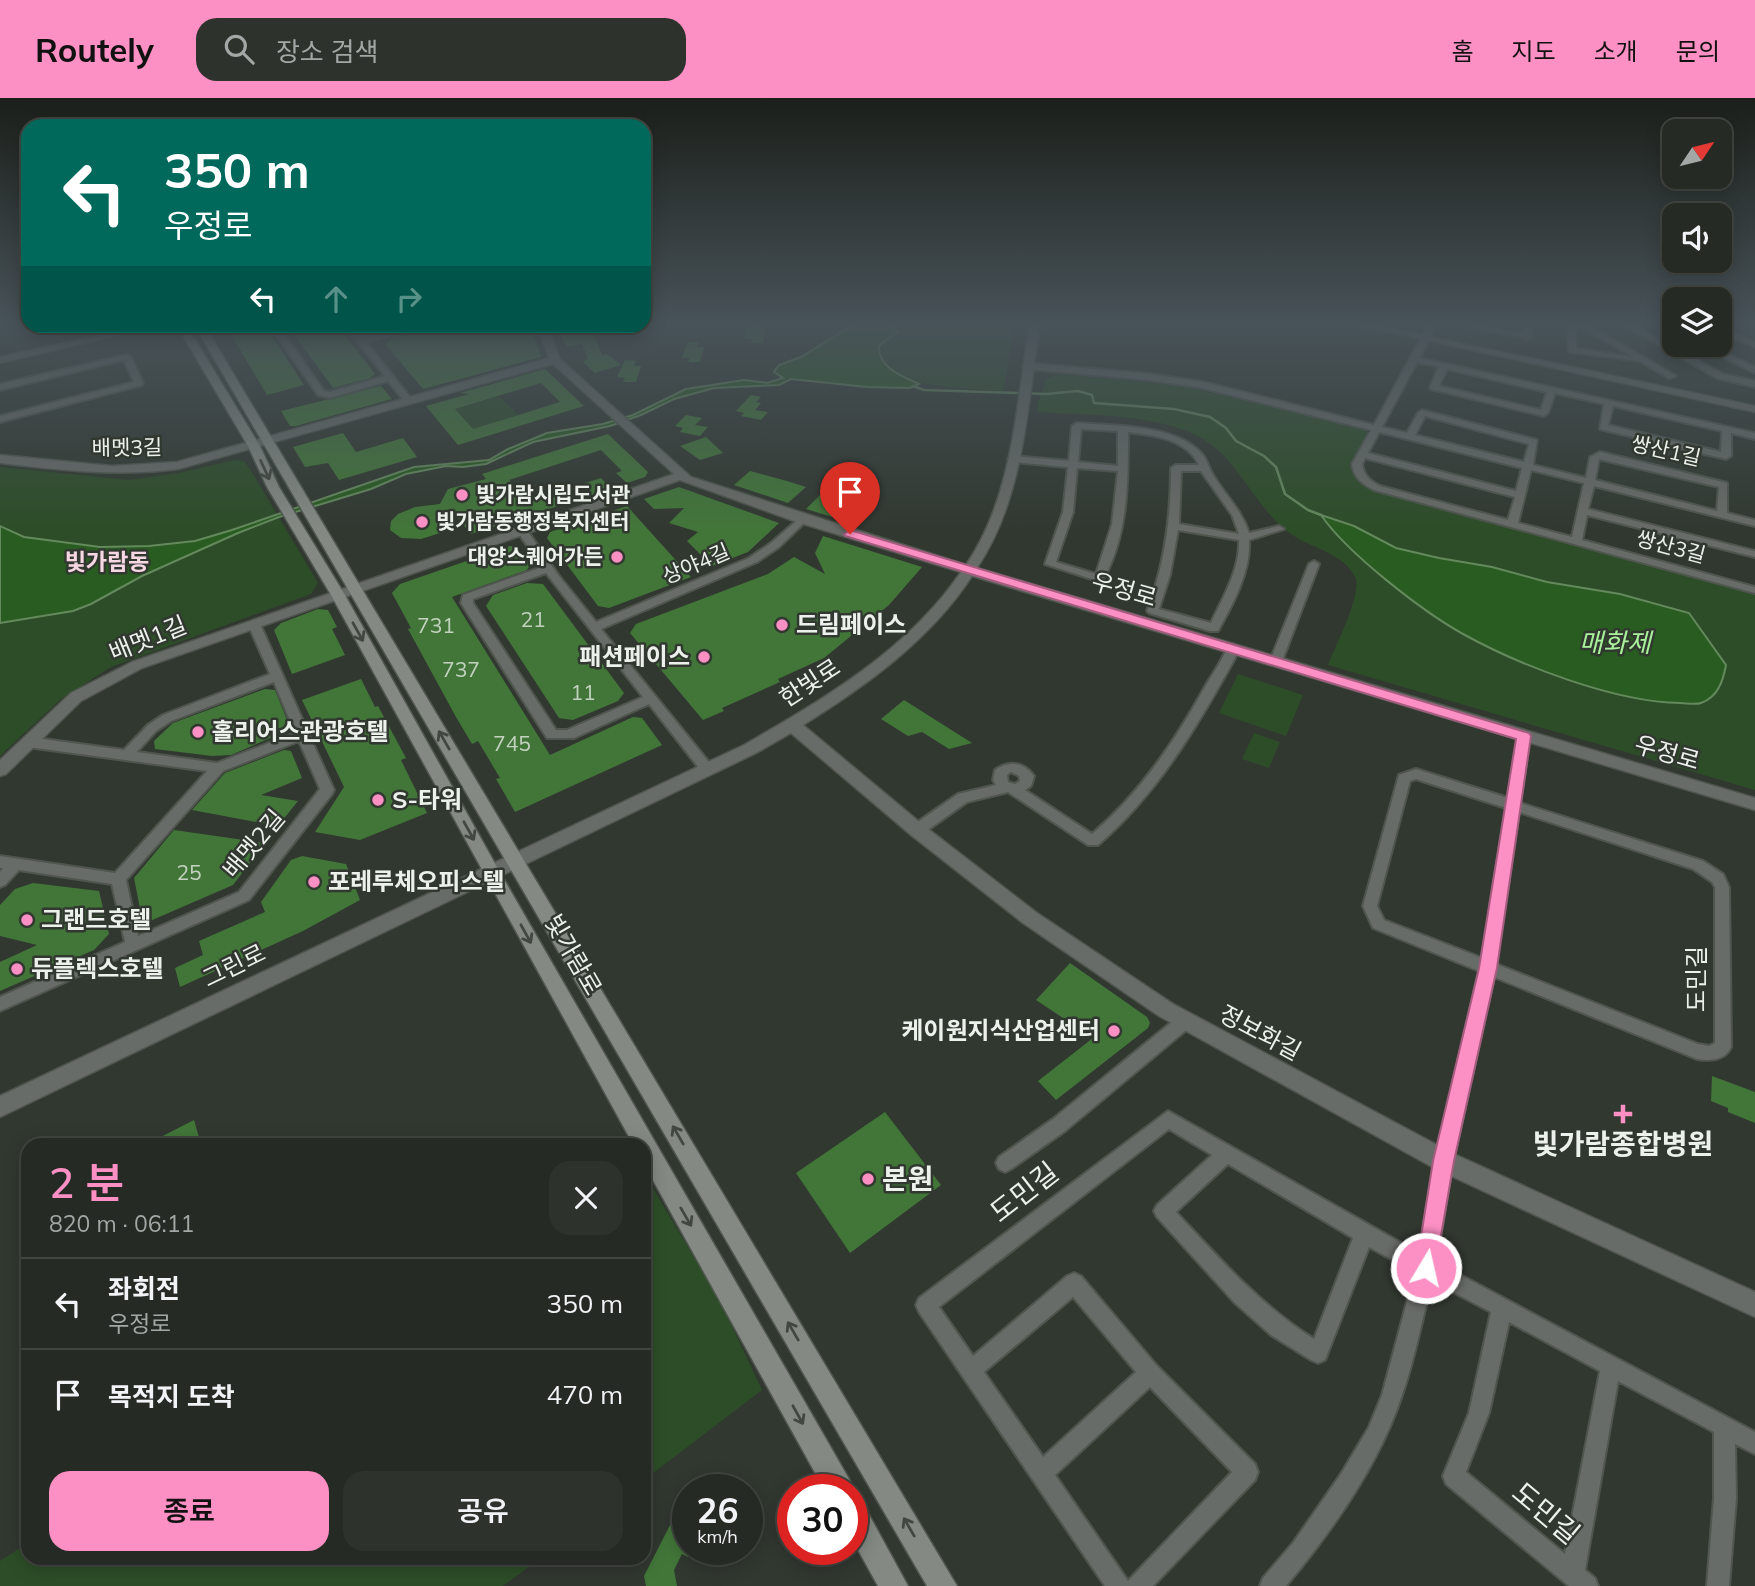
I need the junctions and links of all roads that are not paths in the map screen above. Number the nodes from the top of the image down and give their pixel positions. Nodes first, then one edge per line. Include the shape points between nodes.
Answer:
1 (103, 392) edge
2 (222, 392) edge
3 (240, 392) edge
4 (403, 392) edge
5 (439, 392) edge
6 (590, 392) edge
7 (1023, 392) edge
8 (1229, 392) edge
9 (1396, 392) edge
10 (1456, 392) edge
11 (1551, 392) edge
12 (1563, 392) edge
13 (1677, 392) edge
14 (409, 401) junction
15 (1609, 403) junction
16 (1755, 409) edge
17 (0, 419) edge
18 (1376, 427) junction
19 (1123, 430) junction
20 (1727, 430) junction
21 (1410, 436) junction
22 (1755, 436) edge
23 (269, 442) junction
24 (254, 446) junction
25 (1362, 454) junction
26 (0, 459) edge
27 (1013, 459) junction
28 (1075, 465) junction
29 (1527, 465) junction
30 (1205, 468) junction
31 (1123, 469) junction
32 (681, 476) junction
33 (1589, 481) junction
34 (1520, 495) junction
35 (1583, 511) junction
36 (1723, 514) junction
37 (802, 519) junction
38 (1755, 523) edge
39 (1512, 525) junction
40 (1175, 526) junction
41 (1279, 529) dead end
42 (522, 531) junction
43 (1243, 538) junction
44 (1576, 542) junction
45 (1755, 554) edge
46 (1314, 564) dead end
47 (548, 569) junction
48 (968, 570) junction
49 (356, 589) junction
50 (1755, 590) edge
51 (338, 595) junction
52 (254, 624) junction
53 (595, 627) junction
54 (1233, 648) junction
55 (1276, 661) junction
56 (278, 676) junction
57 (652, 698) junction
58 (792, 725) junction
59 (305, 734) junction
60 (1524, 736) junction
61 (28, 742) junction
62 (127, 755) junction
63 (218, 768) junction
64 (708, 769) junction
65 (0, 770) edge
66 (1512, 804) junction
67 (1755, 804) edge
68 (918, 830) junction
69 (0, 862) edge
70 (518, 862) junction
71 (16, 864) junction
72 (492, 874) junction
73 (118, 880) junction
74 (0, 881) edge
75 (133, 946) junction
76 (1488, 968) junction
77 (0, 1004) edge
78 (1185, 1021) junction
79 (0, 1107) edge
80 (641, 1138) edge
81 (1226, 1154) junction
82 (651, 1156) edge
83 (1444, 1161) junction
84 (1005, 1163) dead end
85 (1364, 1234) junction
86 (1426, 1268) junction
87 (1755, 1305) edge
88 (1502, 1307) junction
89 (1611, 1365) junction
90 (971, 1370) junction
91 (1150, 1373) junction
92 (1724, 1426) junction
93 (1755, 1443) edge
94 (1041, 1473) junction
95 (831, 1474) edge
96 (868, 1540) edge
97 (1580, 1580) edge
98 (894, 1586) edge
99 (943, 1586) edge
100 (1118, 1586) edge
101 (1137, 1586) edge
102 (1271, 1586) edge
103 (1718, 1586) edge

1 - 17 street
2 - 24 main road, 빛가람로
3 - 23 main road, 빛가람로
4 - 14 street
5 - 14 street, 배멧3길
6 - 32 street, 우정로
7 - 27 street, 한빛로
8 - 18 street, 쌍산1길
9 - 18 street
10 - 11 street via 1544,414
12 - 15 street
13 - 16 street
14 - 23 street, 배멧3길
15 - 20 street
15 - 20 street via 1603,427 1726,456
18 - 21 street, 쌍산1길
18 - 25 street
19 - 28 street via 1077,426
19 - 30 street via 1180,442 1195,452
19 - 31 street
20 - 22 street
21 - 29 street, 쌍산1길
21 - 29 street via 1422,413 1530,439 1534,442
23 - 24 street, 배멧3길
23 - 49 main road, 빛가람로
24 - 26 street, 배멧3길 via 178,466 127,472
24 -> 51 main road, 빛가람로
25 - 34 street
25 - 39 street, 쌍산3길 via 1358,472 1369,484
27 - 28 street
27 - 48 street, 한빛로 via 999,516
28 - 31 street
28 - 31 street via 1068,512 1050,564 1099,578 1118,527
29 - 33 street, 쌍산1길
29 - 34 street
30 - 40 street via 1176,468
30 - 43 street via 1238,518
32 - 37 street, 우정로
32 - 42 street, 배멧1길
33 - 35 street
33 - 36 street, 쌍산1길
33 - 36 street, 쌍산1길 via 1595,457 1600,455 1724,485
34 - 39 street
35 - 44 street
35 - 45 street, 쌍산3길
36 - 38 street, 쌍산1길
37 - 48 street, 우정로
37 - 53 street, 상야4길 via 753,560
39 - 44 street, 쌍산3길
40 - 43 street
40 - 43 street via 1153,611 1214,628 1242,565
41 - 43 street
42 - 47 street
42 - 49 street, 배멧1길
44 - 50 street, 쌍산3길
46 - 55 street
47 - 53 street
47 - 57 street via 467,597 467,603 552,735 569,736
48 - 54 street, 우정로
48 - 58 street, 한빛로 via 915,634 871,672
49 - 51 street, 배멧1길
70 -> 49 main road, 빛가람로
51 - 52 street, 배멧1길
51 -> 72 main road, 빛가람로
52 - 56 street, 배멧2길
52 - 61 street, 배멧1길 via 122,671 76,697
53 - 57 street
54 - 55 street, 우정로
54 - 68 street via 1173,752 1144,791 1093,841 1010,789 963,798
55 - 60 street, 우정로
56 - 59 street, 배멧2길
56 - 62 street via 167,718
57 - 64 street
58 - 64 street, 한빛로
58 - 68 street, 정보화길
59 - 63 street
59 - 75 street, 배멧2길 via 327,790 250,890
60 - 66 street
60 - 67 street, 우정로
61 - 62 street
61 - 65 street, 배멧1길
62 - 63 street
63 - 73 street
64 - 70 street, 한빛로
66 - 76 street
66 - 76 street, 도민길 via 1416,774 1404,778 1370,906 1374,918 1386,928
66 - 76 street, 도민길 via 1698,865 1718,878 1722,887 1723,1046 1710,1054 1697,1051
68 - 78 street, 정보화길 via 1030,918
69 - 71 street
70 - 72 street, 한빛로
99 -> 70 main road, 빛가람로
71 - 73 street
71 - 74 street
72 - 79 street, 그린로
72 -> 80 main road, 빛가람로
73 - 75 street
75 - 77 street, 배멧2길
76 - 83 street
78 - 83 street, 정보화길
78 - 84 street via 1059,1125
81 - 85 street, 도민길
81 - 85 street via 1163,1212 1241,1295 1278,1328 1318,1353
81 - 90 street, 도민길 via 1168,1119 926,1306
82 -> 95 main road, 빛가람로
83 - 86 street
83 - 87 street, 정보화길
85 - 86 street, 도민길
86 - 88 street, 도민길
86 - 102 street via 1392,1395 1376,1434 1349,1482
88 - 89 street, 도민길
88 - 97 street, 도민길 via 1479,1413 1454,1476
89 - 92 street, 도민길
89 - 97 street, 도민길
90 - 91 street via 1074,1283
90 - 94 street, 도민길
91 - 94 street
91 - 101 street via 1247,1472
92 - 93 street, 도민길
92 - 103 street via 1725,1498
94 - 100 street, 도민길
96 - 98 main road

